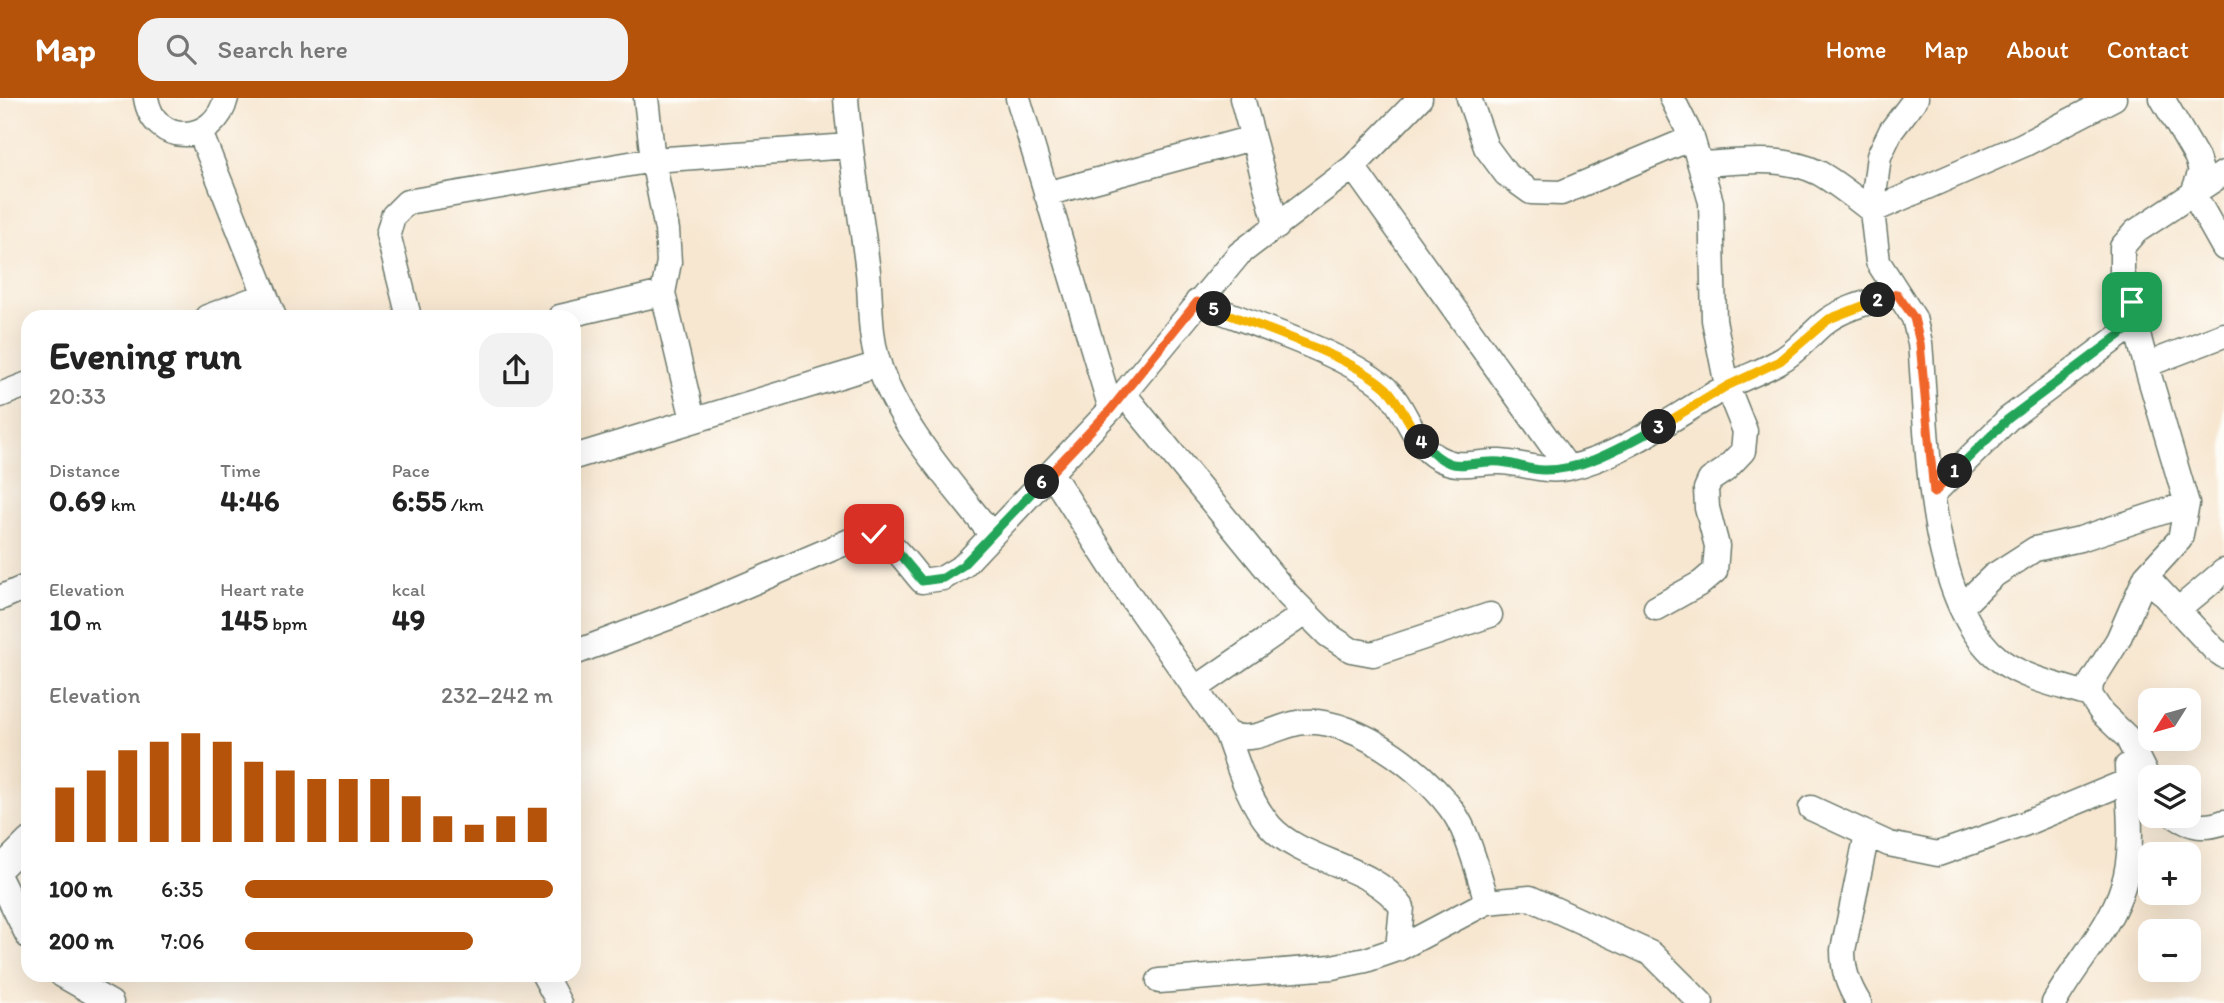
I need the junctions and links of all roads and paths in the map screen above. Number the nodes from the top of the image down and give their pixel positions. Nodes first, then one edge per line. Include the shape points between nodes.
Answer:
1 (146, 98) edge
2 (226, 98) edge
3 (646, 98) edge
4 (846, 98) edge
5 (1018, 98) edge
6 (1242, 98) edge
7 (1420, 98) edge
8 (1469, 98) edge
9 (1672, 98) edge
10 (1916, 98) edge
11 (2115, 98) edge
12 (2162, 98) edge
13 (200, 132) junction
14 (1252, 138) junction
15 (1692, 138) junction
16 (850, 146) junction
17 (653, 160) junction
18 (1702, 164) junction
19 (1353, 167) junction
20 (2224, 173) edge
21 (2193, 193) junction
22 (1046, 194) junction
23 (1872, 211) junction
24 (1277, 227) junction
25 (2224, 248) edge
26 (663, 293) junction
27 (1897, 294) junction
28 (1197, 302) junction
29 (270, 306) edge
30 (247, 310) edge
31 (407, 310) edge
32 (581, 312) edge
33 (2136, 323) junction
34 (2224, 335) edge
35 (879, 363) junction
36 (2146, 365) junction
37 (1727, 386) junction
38 (21, 387) edge
39 (0, 395) edge
40 (1118, 401) junction
41 (693, 420) junction
42 (581, 455) edge
43 (1568, 468) junction
44 (1051, 473) junction
45 (1934, 493) junction
46 (2187, 504) junction
47 (992, 535) junction
48 (2224, 571) edge
49 (2146, 576) junction
50 (21, 589) edge
51 (0, 598) edge
52 (1961, 607) junction
53 (1656, 608) dead end
54 (2178, 610) junction
55 (1305, 612) junction
56 (1490, 615) dead end
57 (581, 650) edge
58 (2224, 656) edge
59 (1195, 689) junction
60 (2090, 695) junction
61 (1227, 734) junction
62 (2138, 779) edge
63 (2138, 783) edge
64 (2138, 789) edge
65 (1811, 808) dead end
66 (2224, 822) edge
67 (2201, 826) edge
68 (1867, 834) junction
69 (21, 848) edge
70 (0, 869) edge
71 (0, 879) edge
72 (1487, 902) junction
73 (21, 922) edge
74 (1398, 949) junction
75 (1158, 981) dead end
76 (74, 982) edge
77 (548, 982) edge
78 (111, 1003) edge
79 (559, 1003) edge
80 (1701, 1003) edge
81 (1859, 1003) edge
82 (2054, 1003) edge

1 - 13 street via 156,122 169,131 184,135
2 - 13 street via 214,124
3 - 17 street
4 - 16 street
5 - 22 street
6 - 14 street
7 - 19 street
8 - 15 street via 1486,147 1506,174 1531,192 1561,193
9 - 15 street
10 - 23 street via 1879,156
11 - 23 street via 2023,145
12 - 21 street via 2197,158 2200,172
13 - 29 street
14 - 22 street
14 - 24 street
15 - 18 street
16 - 17 street
16 - 35 street via 871,331
17 - 26 street via 668,240
17 - 31 street via 407,202 393,216 388,234
18 - 23 street via 1766,160 1797,165 1820,174
18 - 37 street via 1711,202 1714,320
19 - 24 street
19 - 43 street
20 - 21 street
21 - 25 street
21 - 33 street via 2135,232 2122,247 2122,272
22 - 40 street
23 - 27 street via 1878,262
24 - 28 street via 1238,254
26 - 32 street
26 - 41 street
27 - 37 street via 1829,319 1780,361
27 - 45 street via 1914,318 1920,343
28 - 40 street
28 - 43 street via 1363,373 1386,388 1436,457 1453,465 1497,462 1541,470
29 - 30 street
33 - 36 street
33 - 45 street via 2008,419
34 - 36 street
35 - 41 street
35 - 47 street via 918,438
36 - 46 street
37 - 43 street via 1674,419
37 - 53 street via 1745,431 1743,451 1706,489 1717,546 1715,571
38 - 39 street
40 - 44 street
40 - 55 street
41 - 42 street
44 - 47 street
44 - 59 street
45 - 52 street via 1951,588
46 - 49 street via 2179,539
46 - 52 street via 2035,549 1993,576
47 - 57 street via 962,566 943,578 922,581 890,543 874,534 859,537
48 - 54 street
49 - 54 street
49 - 60 street via 2118,640 2091,683
50 - 51 street
52 - 60 street via 2001,660
54 - 58 street
55 - 56 street via 1351,650 1373,654
55 - 59 street
59 - 61 street
60 - 62 street via 2127,737
61 - 72 street via 1243,740 1305,722 1341,727 1394,754 1440,796 1460,823
61 - 74 street via 1254,804 1272,828 1393,895 1402,907
63 - 68 street via 1938,854 1908,850
64 - 82 street via 2124,885 2112,913
65 - 68 street
66 - 67 street
68 - 81 street via 1843,950 1848,985
69 - 70 street
71 - 73 street
72 - 74 street
72 - 80 street via 1530,898 1652,954
74 - 75 street via 1332,967
76 - 78 street
77 - 79 street

